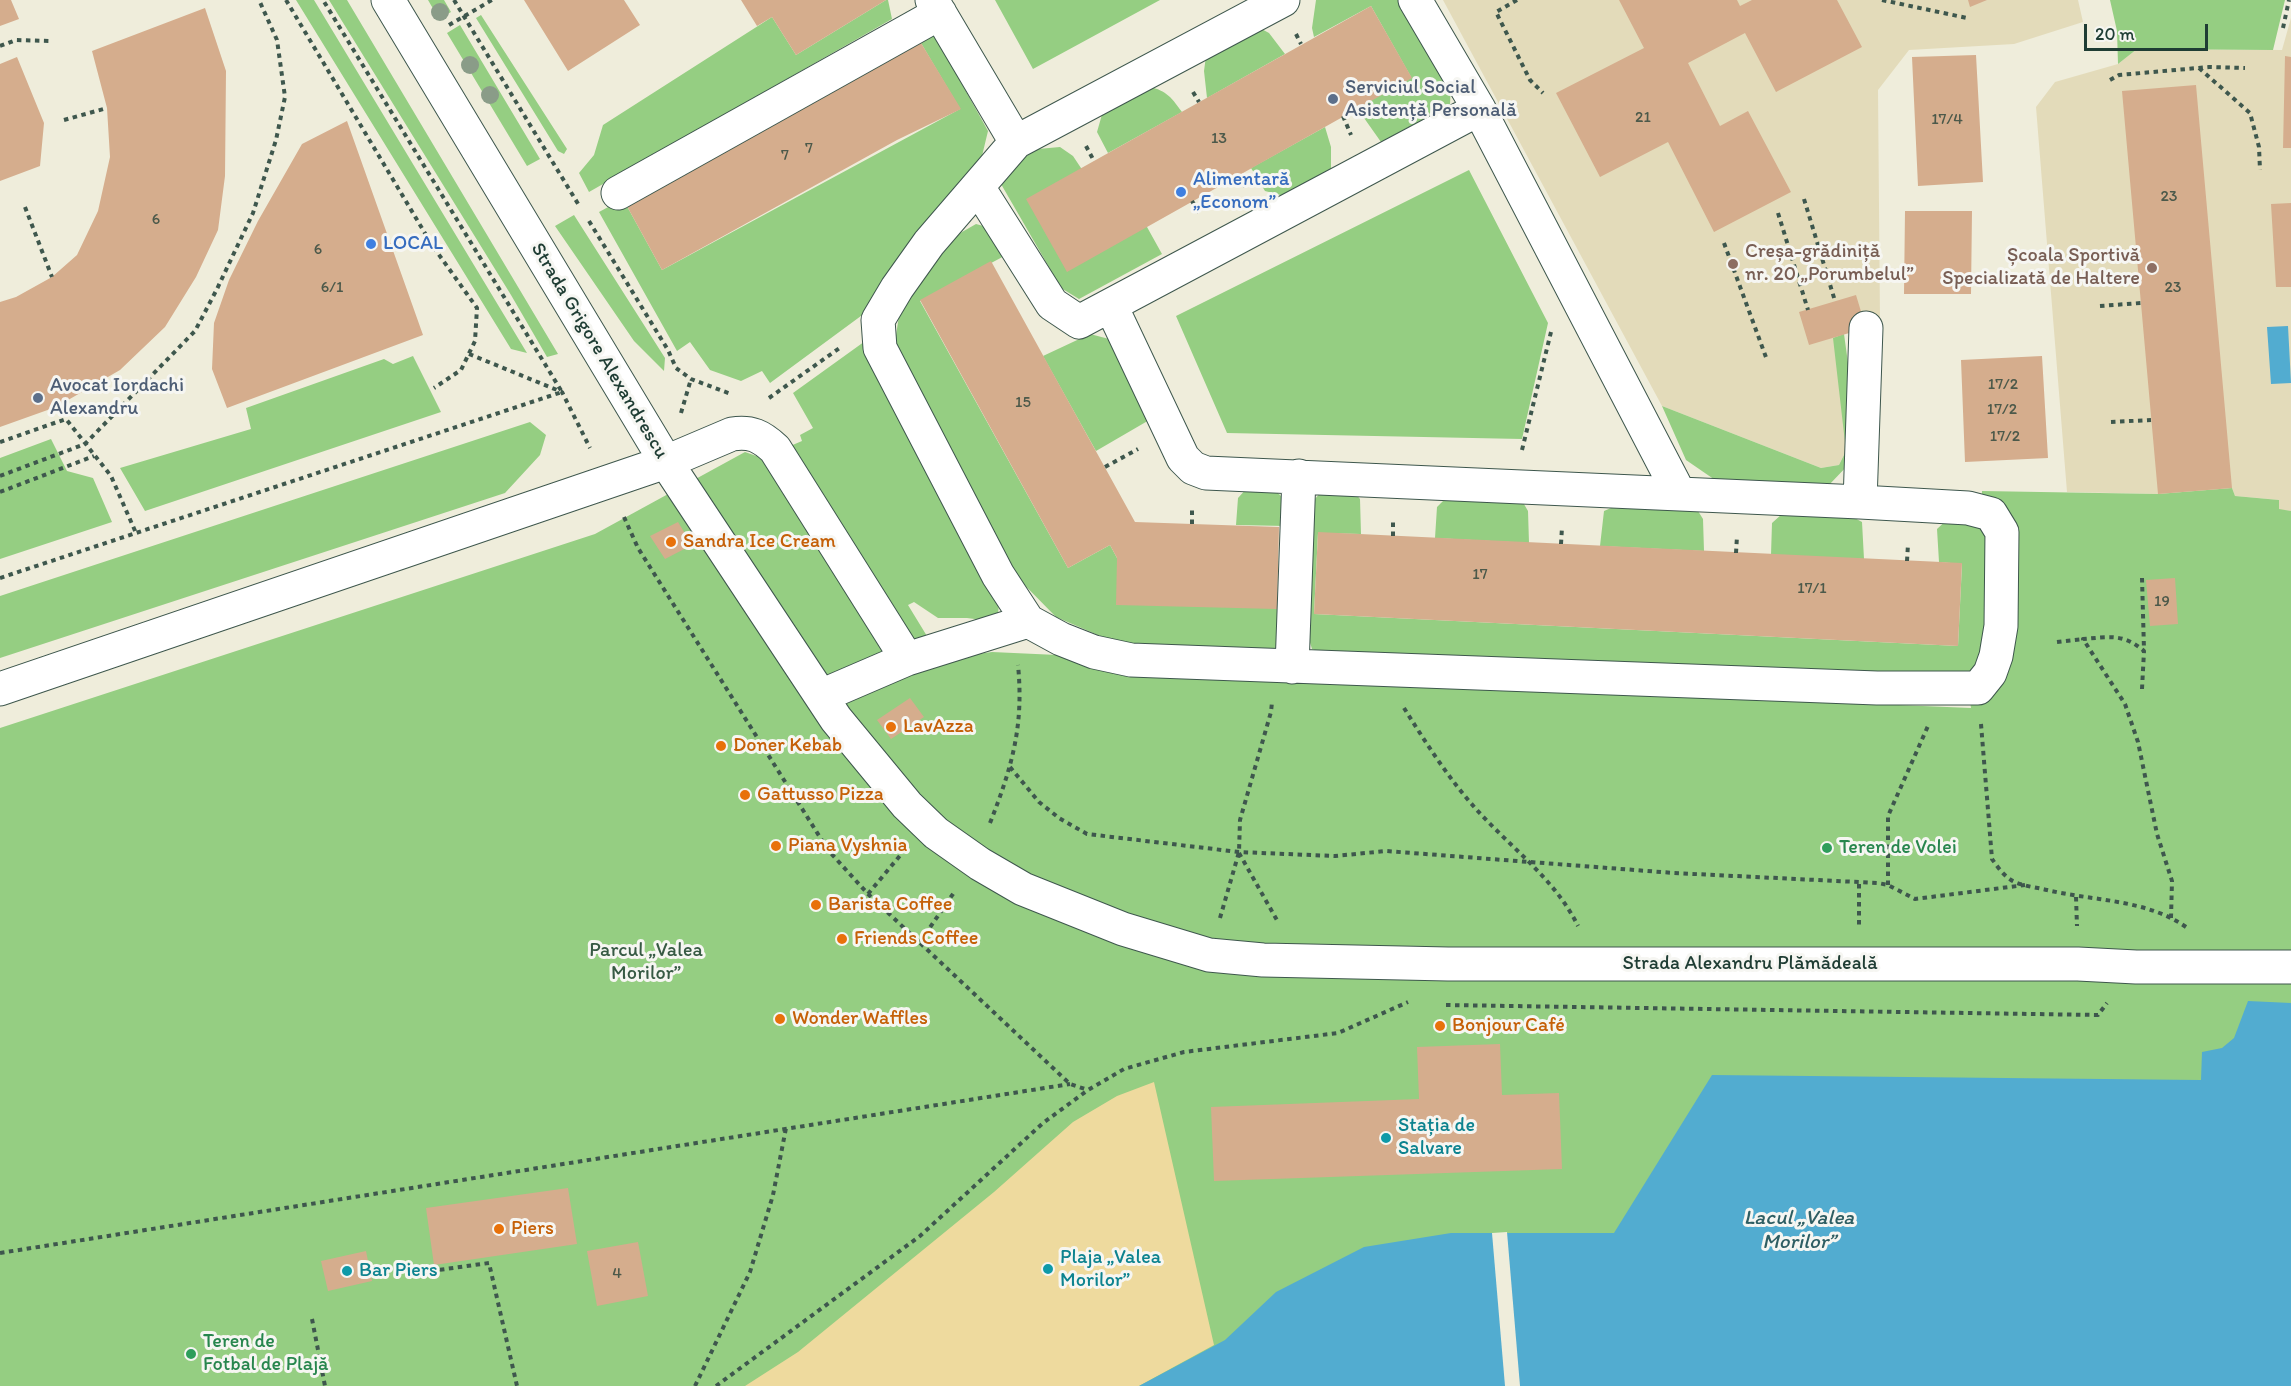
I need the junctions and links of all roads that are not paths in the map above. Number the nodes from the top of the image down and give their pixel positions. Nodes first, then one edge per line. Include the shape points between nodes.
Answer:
1 (388, 0) edge
2 (1283, 0) edge
3 (1415, 0) edge
4 (936, 6) edge
5 (1479, 109) junction
6 (1016, 142) junction
7 (978, 187) junction
8 (618, 193) dead end
9 (1111, 306) junction
10 (1866, 328) dead end
11 (666, 462) junction
12 (1299, 476) junction
13 (1679, 493) junction
14 (1860, 502) junction
15 (1021, 623) junction
16 (907, 659) junction
17 (1284, 666) junction
18 (0, 689) edge
19 (821, 696) junction
20 (975, 861) joint
21 (2291, 967) edge

1 - 11 street, Strada Grigore Alexandrescu
2 - 6 street
3 - 5 street
4 - 6 street
4 - 8 street
5 - 9 street
5 - 13 street
6 - 7 street
7 - 9 street via 1052,304 1079,322
7 - 15 street via 929,243 878,320 880,348
9 - 12 street via 1183,458 1193,468 1206,473
10 - 14 street
11 - 16 street via 732,434 744,432 765,440 775,449
11 - 18 street
11 - 19 street, Strada Grigore Alexandrescu
12 - 13 street
12 - 17 street
13 - 14 street
14 - 17 street via 1968,508 1990,514 2002,532 2001,626 1990,673 1966,688 1877,688
15 - 16 street
15 - 17 street via 1083,648 1131,660
16 - 19 street
19 - 20 street, Strada Grigore Alexandrescu via 882,777 926,824
20 - 21 street, Strada Alexandru Plămădeală via 1023,889 1123,929 1209,955 1285,962

